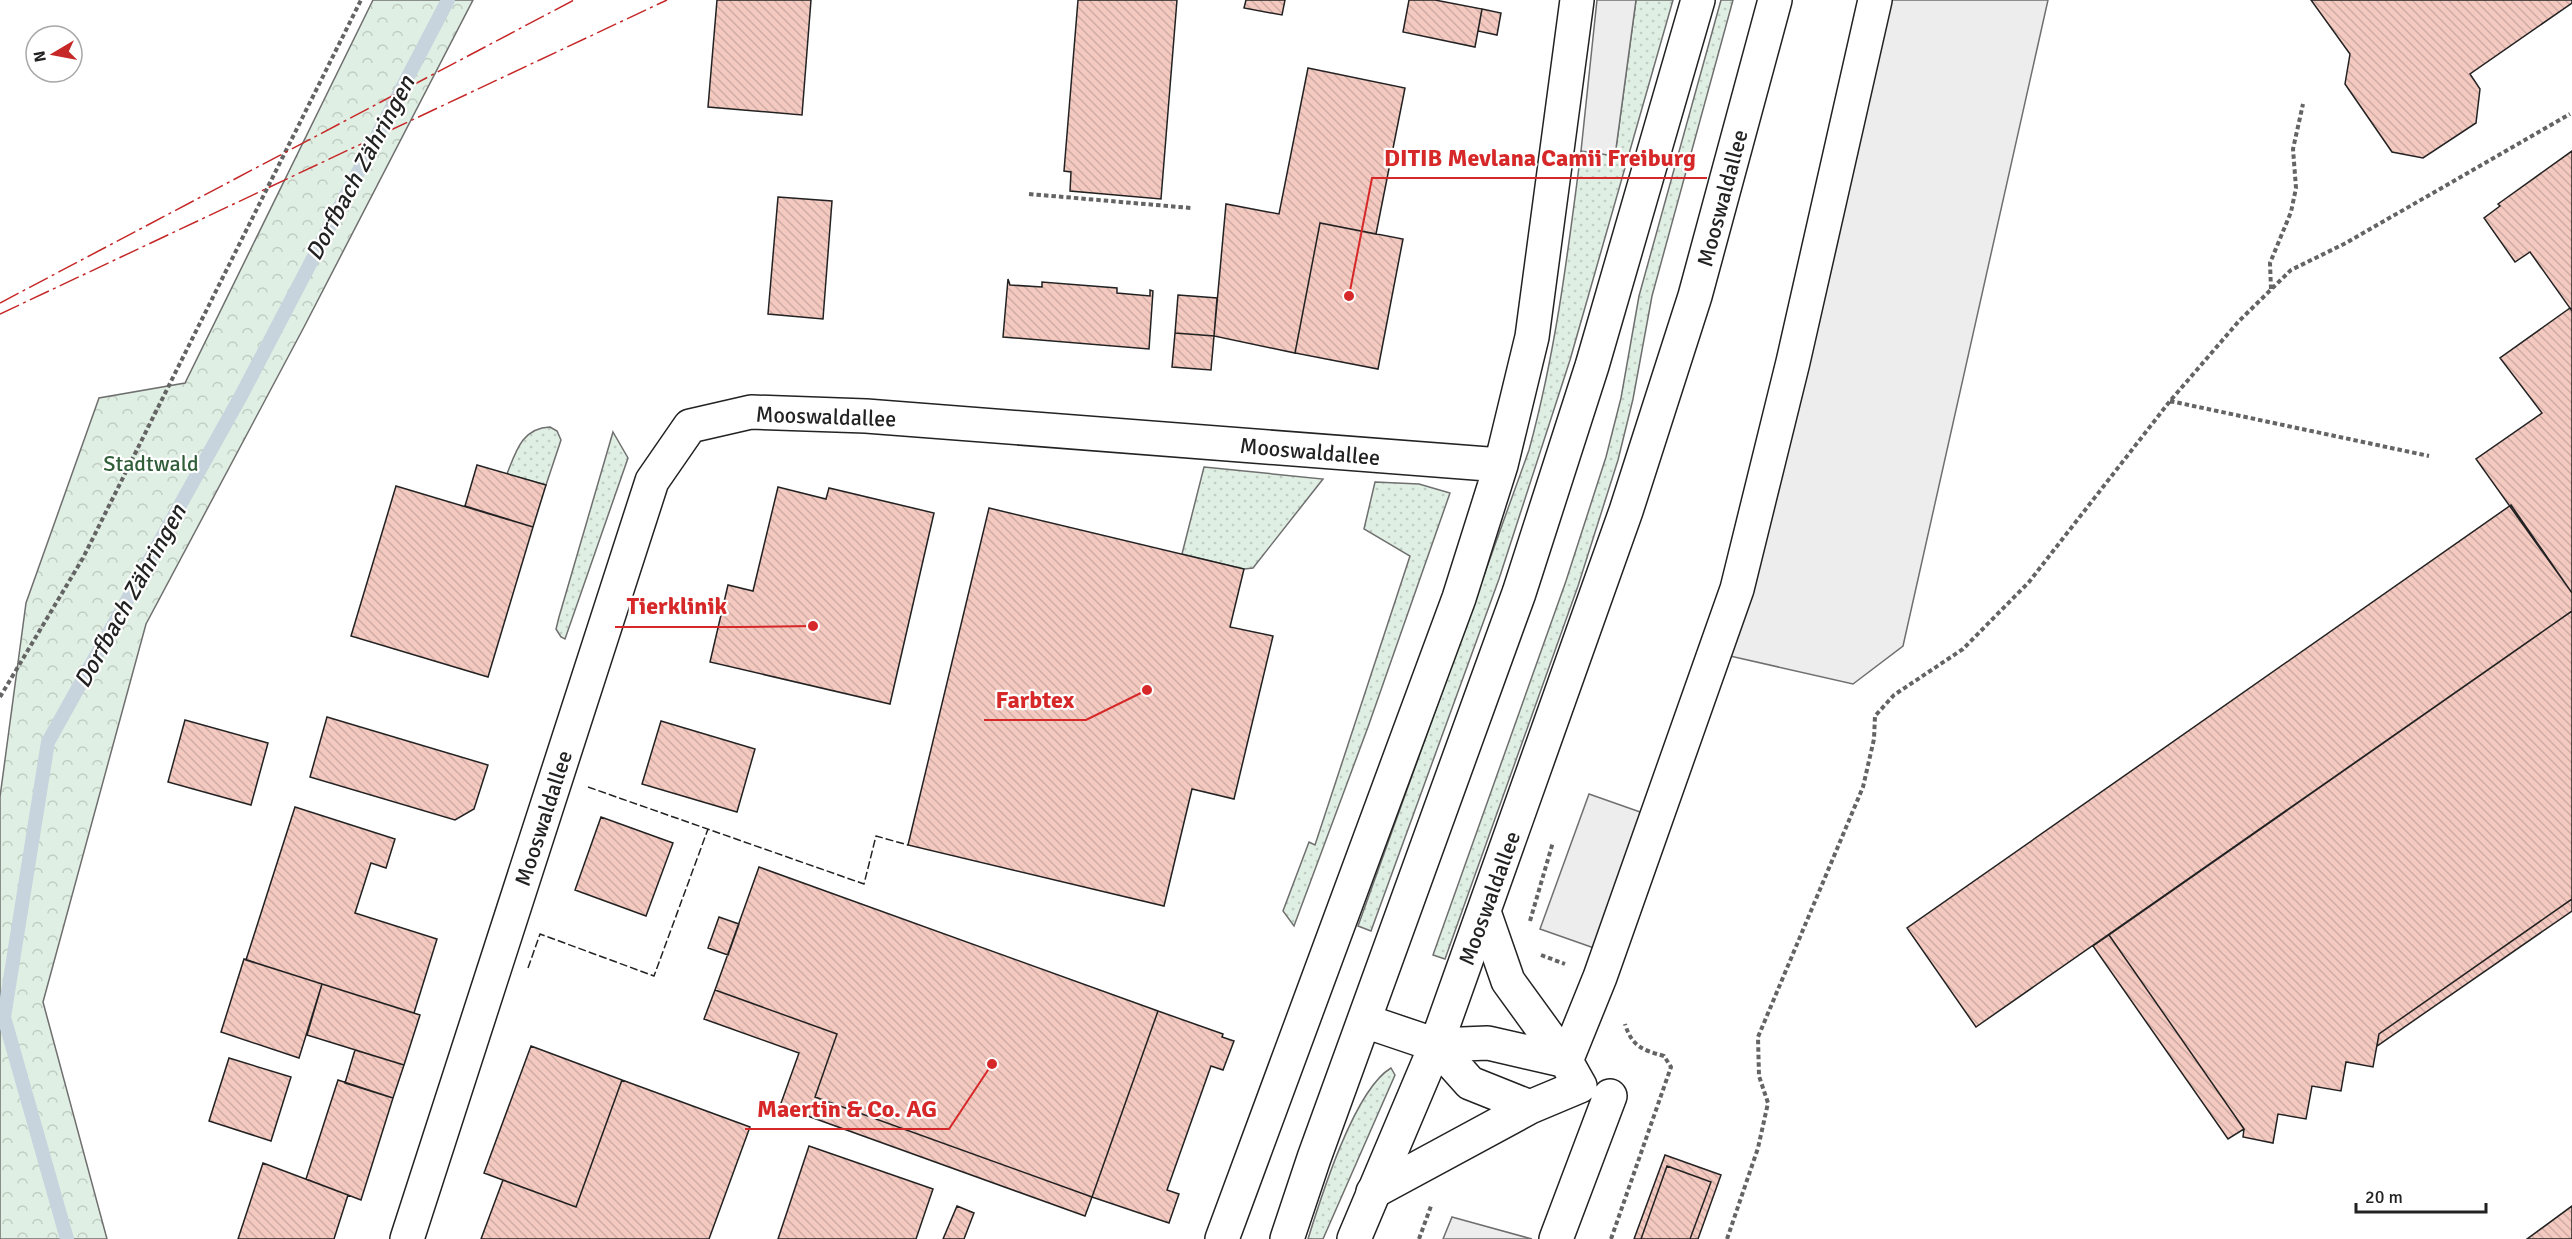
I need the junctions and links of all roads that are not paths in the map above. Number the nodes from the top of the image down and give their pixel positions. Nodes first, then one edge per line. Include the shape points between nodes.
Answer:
1 (1577, 0) edge
2 (1698, 0) edge
3 (1775, 0) edge
4 (1875, 0) edge
5 (1501, 465) junction
6 (1484, 912) junction
7 (1365, 1021) junction
8 (1436, 1045) junction
9 (1566, 1061) junction
10 (1610, 1096) dead end
11 (1530, 1107) junction
12 (1373, 1192) junction
13 (406, 1239) edge
14 (1222, 1239) edge
15 (1287, 1239) edge
16 (1353, 1239) edge
17 (1556, 1239) edge

1 - 5 street via 1532,338
2 - 7 street via 1592,366 1519,593
3 - 6 street, Mooswaldallee via 1691,307 1626,511
4 - 9 street via 1737,590 1600,977
5 - 13 street, Mooswaldallee via 866,416 751,412 690,426 652,482
5 - 14 street via 1459,598
6 - 8 street, Mooswaldallee
6 - 9 street via 1508,981
7 - 8 street
7 - 15 street
8 - 9 street via 1488,1042
8 - 11 street via 1470,1083
8 - 12 street, Mooswaldallee
9 - 11 street via 1580,1086
10 - 17 street
11 - 12 street
12 - 16 street, Mooswaldallee

